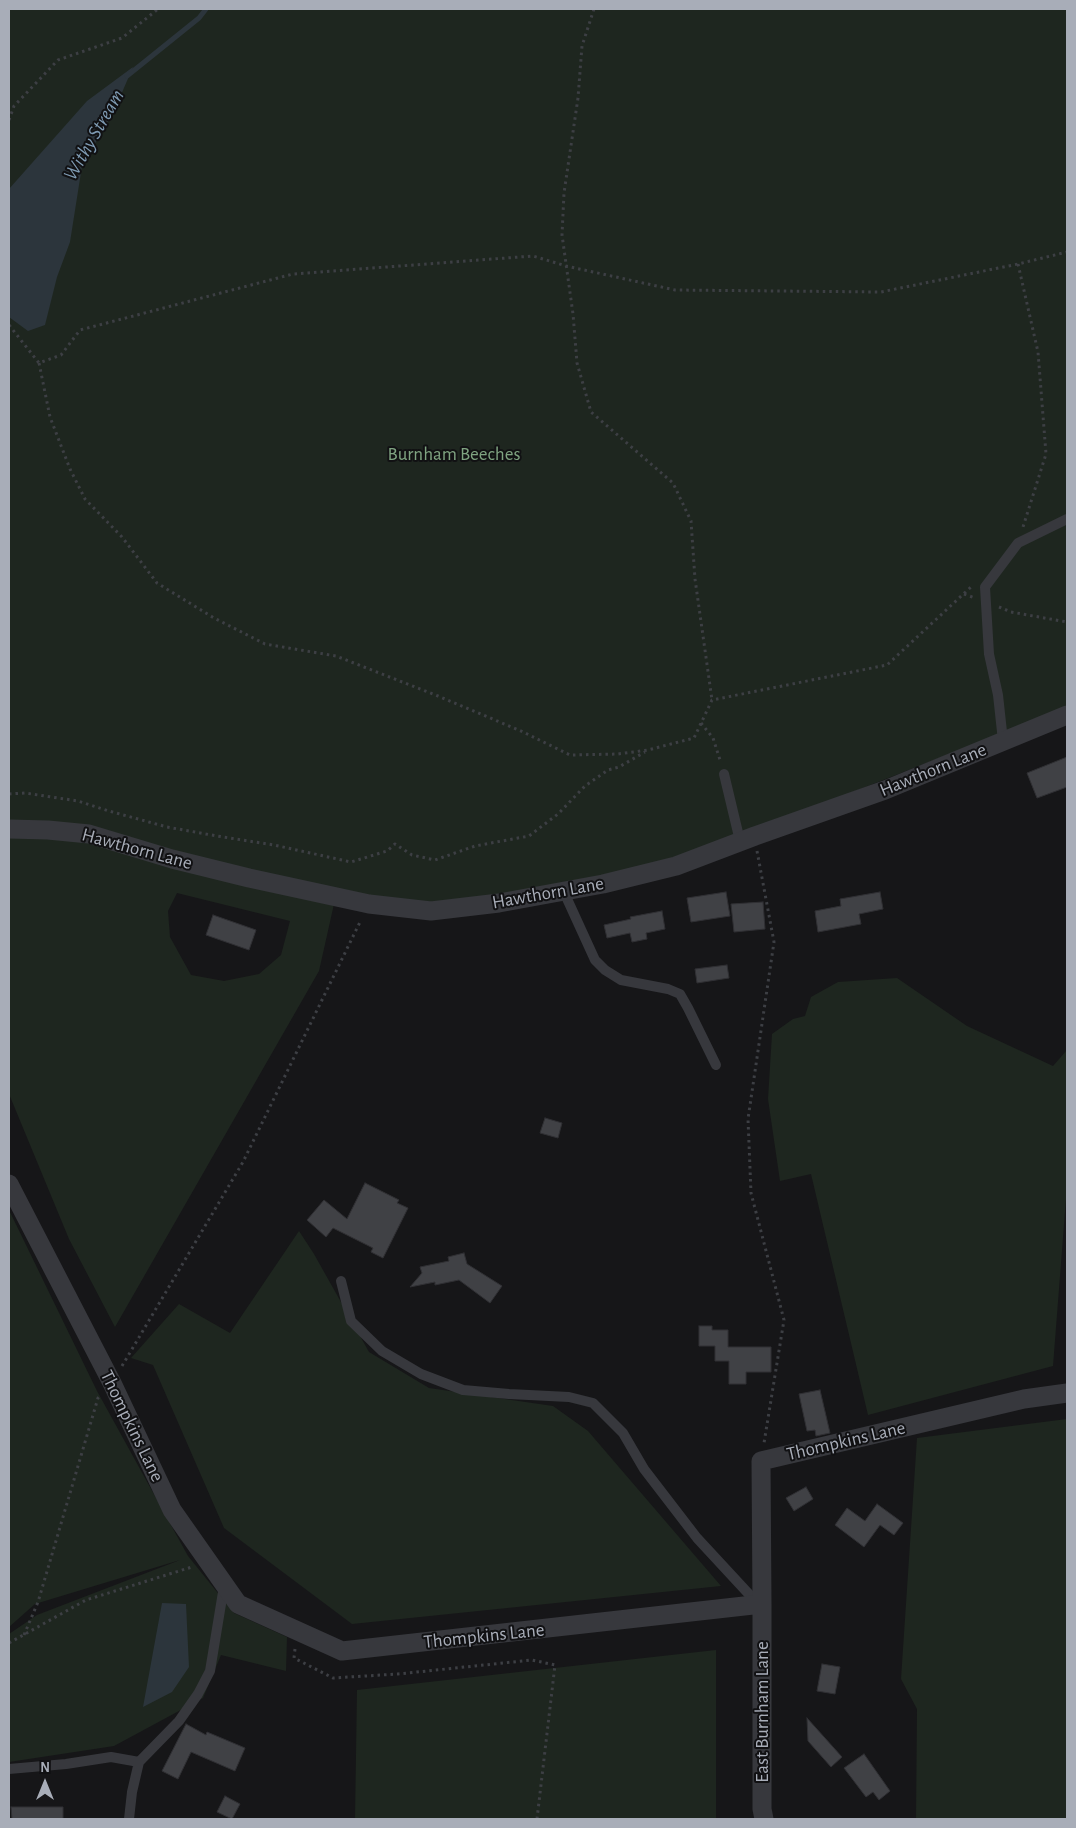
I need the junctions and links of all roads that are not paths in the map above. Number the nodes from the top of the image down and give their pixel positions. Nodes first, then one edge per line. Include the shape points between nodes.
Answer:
1 (1067, 519) edge
2 (1067, 715) edge
3 (1003, 741) junction
4 (724, 774) road end
5 (9, 829) edge
6 (748, 839) junction
7 (563, 890) junction
8 (716, 1065) dead end
9 (9, 1184) edge
10 (341, 1281) dead end
11 (1067, 1394) edge
12 (224, 1585) junction
13 (760, 1604) junction
14 (139, 1762) junction
15 (9, 1769) edge
16 (129, 1819) edge
17 (764, 1819) edge

1 - 3 lane via 1018,543 985,587 989,654
2 - 3 street, Hawthorn Lane
3 - 6 street, Hawthorn Lane via 885,790
4 - 6 lane
5 - 7 street, Hawthorn Lane via 89,834 172,859 370,904 431,911 499,903
6 - 7 street, Hawthorn Lane via 676,866
7 - 8 lane via 595,960 621,980 680,994
9 - 12 street, Thompkins Lane via 112,1383 172,1510
10 - 13 lane via 351,1321 382,1351 421,1374 463,1390 569,1397 593,1403 623,1433 644,1469 697,1538
11 - 13 street, Thompkins Lane via 1024,1399 761,1461
12 - 13 street, Thompkins Lane via 238,1604 342,1651
12 - 14 lane via 210,1671 179,1721
13 - 17 street, East Burnham Lane
14 - 15 lane via 111,1758
14 - 16 lane

